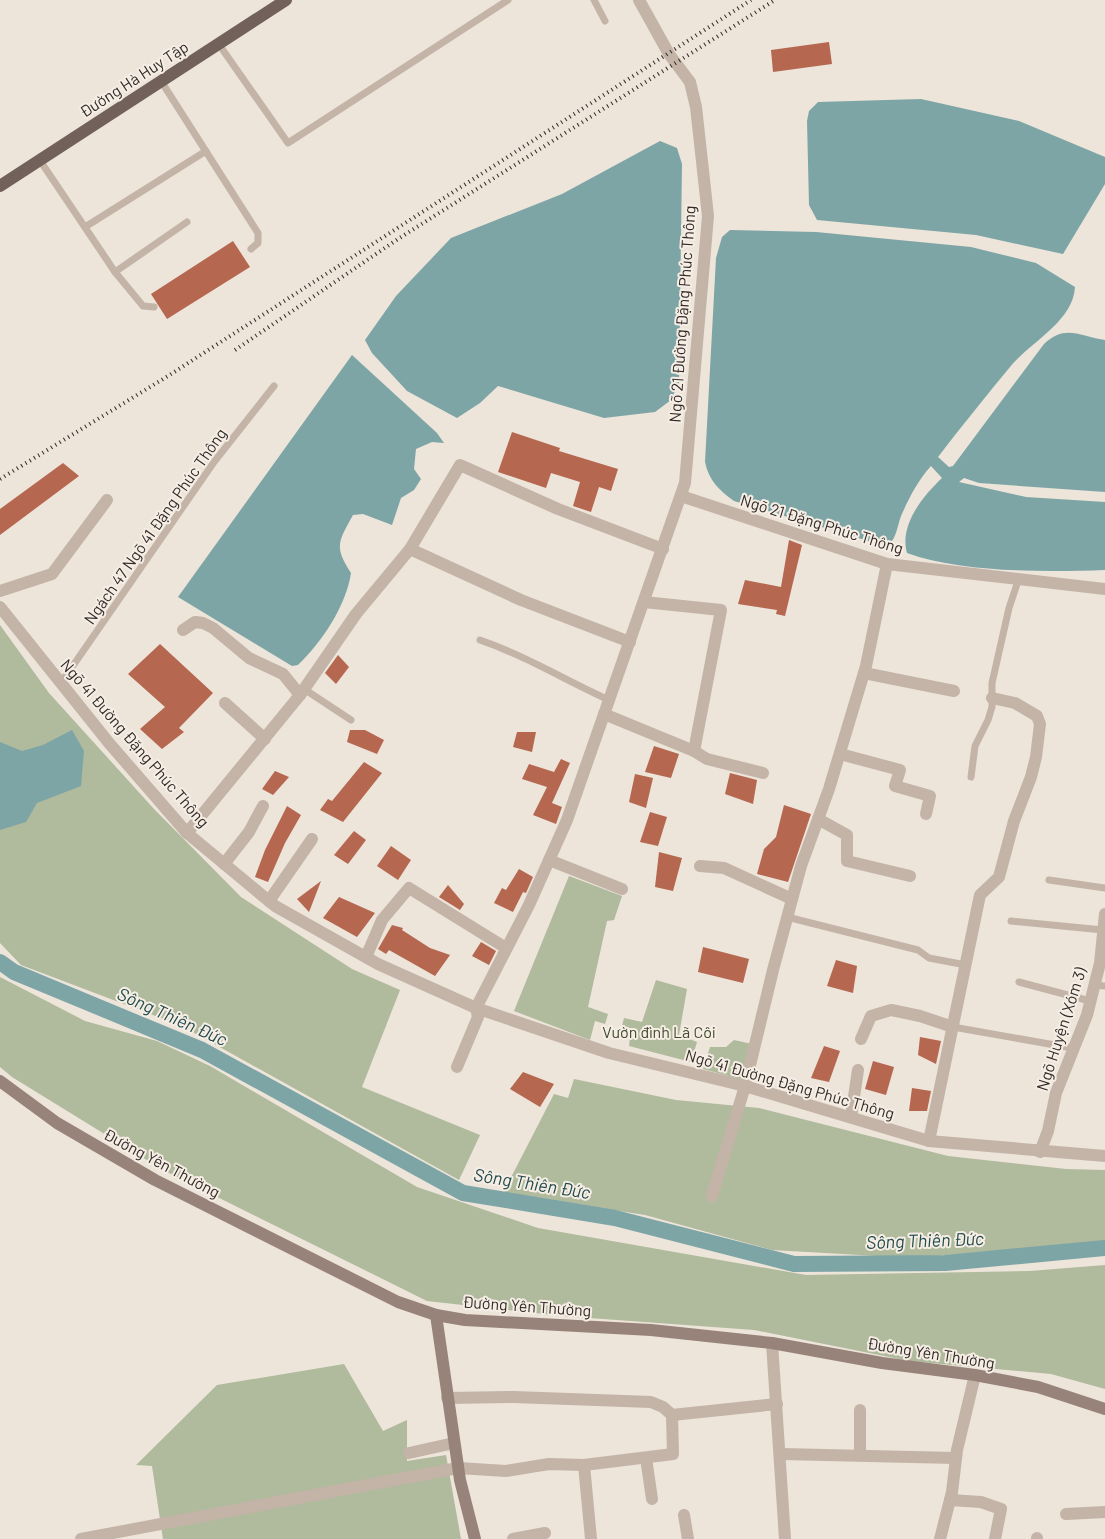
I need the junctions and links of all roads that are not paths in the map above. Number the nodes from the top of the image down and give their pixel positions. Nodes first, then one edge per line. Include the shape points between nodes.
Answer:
1 (286, 0) edge
2 (508, 0) edge
3 (594, 0) edge
4 (639, 0) edge
5 (605, 21) dead end
6 (218, 44) junction
7 (161, 80) junction
8 (206, 151) junction
9 (38, 159) junction
10 (0, 186) edge
11 (187, 222) dead end
12 (85, 227) junction
13 (251, 249) dead end
14 (115, 272) junction
15 (154, 307) dead end
16 (274, 386) dead end
17 (681, 496) junction
18 (107, 500) dead end
19 (410, 549) junction
20 (663, 549) junction
21 (887, 564) junction
22 (1018, 581) junction
23 (1105, 589) edge
24 (0, 591) edge
25 (644, 602) junction
26 (0, 607) edge
27 (183, 630) dead end
28 (480, 640) dead end
29 (630, 642) junction
30 (864, 673) junction
31 (61, 683) junction
32 (954, 691) dead end
33 (302, 692) junction
34 (992, 698) junction
35 (609, 700) junction
36 (225, 703) dead end
37 (604, 714) junction
38 (350, 720) dead end
39 (265, 739) junction
40 (694, 751) junction
41 (840, 754) junction
42 (763, 773) dead end
43 (971, 776) dead end
44 (263, 806) dead end
45 (926, 814) dead end
46 (818, 818) junction
47 (187, 833) junction
48 (312, 839) dead end
49 (549, 860) junction
50 (224, 864) junction
51 (700, 866) dead end
52 (910, 876) dead end
53 (1050, 880) dead end
54 (1105, 888) edge
55 (622, 889) dead end
56 (792, 899) junction
57 (269, 901) junction
58 (1105, 914) edge
59 (787, 917) junction
60 (1011, 921) dead end
61 (1103, 930) junction
62 (506, 948) junction
63 (366, 958) junction
64 (966, 965) junction
65 (1019, 982) dead end
66 (1100, 985) edge
67 (1090, 1001) junction
68 (476, 1008) junction
69 (953, 1027) junction
70 (861, 1038) dead end
71 (1072, 1048) junction
72 (457, 1066) dead end
73 (858, 1070) dead end
74 (0, 1082) edge
75 (745, 1086) junction
76 (851, 1118) junction
77 (929, 1141) junction
78 (1040, 1152) junction
79 (1105, 1156) edge
80 (712, 1196) dead end
81 (436, 1314) junction
82 (772, 1343) junction
83 (975, 1375) junction
84 (447, 1398) junction
85 (778, 1404) junction
86 (1105, 1409) edge
87 (860, 1410) dead end
88 (672, 1415) junction
89 (454, 1443) junction
90 (409, 1453) dead end
91 (781, 1454) junction
92 (860, 1455) junction
93 (646, 1458) junction
94 (956, 1458) junction
95 (584, 1465) junction
96 (458, 1468) junction
97 (652, 1499) dead end
98 (950, 1500) junction
99 (1105, 1512) edge
100 (1066, 1514) dead end
101 (684, 1515) dead end
102 (545, 1533) dead end
103 (940, 1538) edge
104 (81, 1539) edge
105 (475, 1539) edge
106 (513, 1539) edge
107 (591, 1539) edge
108 (688, 1539) edge
109 (785, 1539) edge
110 (995, 1539) edge

1 - 6 main road, Đường Hà Huy Tập
2 - 6 lane via 288,143
3 - 5 lane
4 - 17 street, Ngõ 21 Đường Đặng Phúc Thông via 669,54 690,82 708,216 685,483
6 - 7 main road, Đường Hà Huy Tập
7 - 8 lane
7 - 9 main road, Đường Hà Huy Tập
8 - 12 lane
8 - 13 lane via 258,233 258,243
9 - 10 main road, Đường Hà Huy Tập
9 - 12 lane
11 - 14 lane
12 - 14 lane
14 - 15 lane via 143,306
16 - 31 lane, Ngách 47 Ngõ 41 Đặng Phúc Thông via 214,462
17 - 20 street, Ngõ 21 Đường Đặng Phúc Thông
17 - 21 street, Ngõ 21 Đặng Phúc Thông
18 - 24 street via 52,574
19 - 20 street via 460,465 558,509
19 - 29 street via 521,600
19 - 33 street via 356,614
20 - 25 street, Ngõ 21 Đường Đặng Phúc Thông
21 - 22 street, Ngõ 21 Đặng Phúc Thông
21 - 30 street
22 - 23 street, Ngõ 21 Đặng Phúc Thông
22 - 34 lane via 992,683
25 - 29 street, Ngõ 21 Đường Đặng Phúc Thông
25 - 40 street via 721,610
26 - 31 street, Ngõ 41 Đường Đặng Phúc Thông
27 - 33 street via 195,622 213,628 249,658 283,674
28 - 35 lane via 526,657
29 - 35 street, Ngõ 21 Đường Đặng Phúc Thông
30 - 32 street
30 - 41 street
31 - 47 street, Ngõ 41 Đường Đặng Phúc Thông
33 - 38 lane
33 - 39 street
34 - 43 lane via 988,720 974,746
34 - 64 street via 1027,708 1037,716 1040,724 1031,777 1014,821 999,877 980,896
35 - 37 street, Ngõ 21 Đường Đặng Phúc Thông
36 - 39 street
37 - 40 street
37 - 49 street, Ngõ 21 Đường Đặng Phúc Thông via 567,820
39 - 47 street
40 - 42 street via 707,759
41 - 45 street via 900,770 895,786 930,796
41 - 46 street
44 - 50 street via 249,832
46 - 52 street via 847,835 847,861
46 - 56 street
47 - 50 street, Ngõ 41 Đường Đặng Phúc Thông
48 - 57 street
49 - 55 street
49 - 62 street, Ngõ 21 Đường Đặng Phúc Thông
50 - 57 street, Ngõ 41 Đường Đặng Phúc Thông
51 - 56 street via 724,868
53 - 54 lane
56 - 59 street
57 - 63 street, Ngõ 41 Đường Đặng Phúc Thông
58 - 61 street, Ngõ Huyện (Xóm 3)
59 - 64 lane via 918,950 928,958
59 - 75 street
60 - 61 lane
61 - 66 street, Ngõ Huyện (Xóm 3)
62 - 63 street via 409,888 382,920
62 - 68 street, Ngõ 21 Đường Đặng Phúc Thông
63 - 68 street, Ngõ 41 Đường Đặng Phúc Thông
64 - 69 street
65 - 67 lane
66 - 67 street, Ngõ Huyện (Xóm 3)
67 - 71 street, Ngõ Huyện (Xóm 3)
68 - 72 street, Ngõ 21 Đường Đặng Phúc Thông via 477,1020
68 - 75 street, Ngõ 41 Đường Đặng Phúc Thông via 609,1053
69 - 70 street via 892,1010 871,1016
69 - 71 lane
69 - 77 street
71 - 78 street, Ngõ Huyện (Xóm 3)
73 - 76 street
74 - 81 main road, Đường Yên Thường via 57,1123 155,1180 398,1302
75 - 76 street, Ngõ 41 Đường Đặng Phúc Thông
75 - 80 street
76 - 77 street, Ngõ 41 Đường Đặng Phúc Thông
77 - 78 street, Ngõ 41 Đường Đặng Phúc Thông
78 - 79 street, Ngõ 41 Đường Đặng Phúc Thông
81 - 82 main road, Đường Yên Thường via 465,1320 651,1330
81 - 84 main road
82 - 83 main road, Đường Yên Thường via 882,1363
82 - 85 street
83 - 86 main road, Đường Yên Thường via 1038,1387
83 - 94 street
84 - 88 street via 651,1402
84 - 89 main road
85 - 88 street
85 - 91 street
87 - 92 street
88 - 93 street via 673,1454
89 - 90 street
89 - 96 main road
91 - 92 street
91 - 109 street
92 - 94 street
93 - 95 street
93 - 97 street
94 - 98 street
95 - 96 street via 549,1464 506,1471
95 - 107 street
96 - 104 street
96 - 105 main road
98 - 103 street
98 - 110 street via 980,1502 1001,1509
99 - 100 street
101 - 108 street
102 - 106 street

